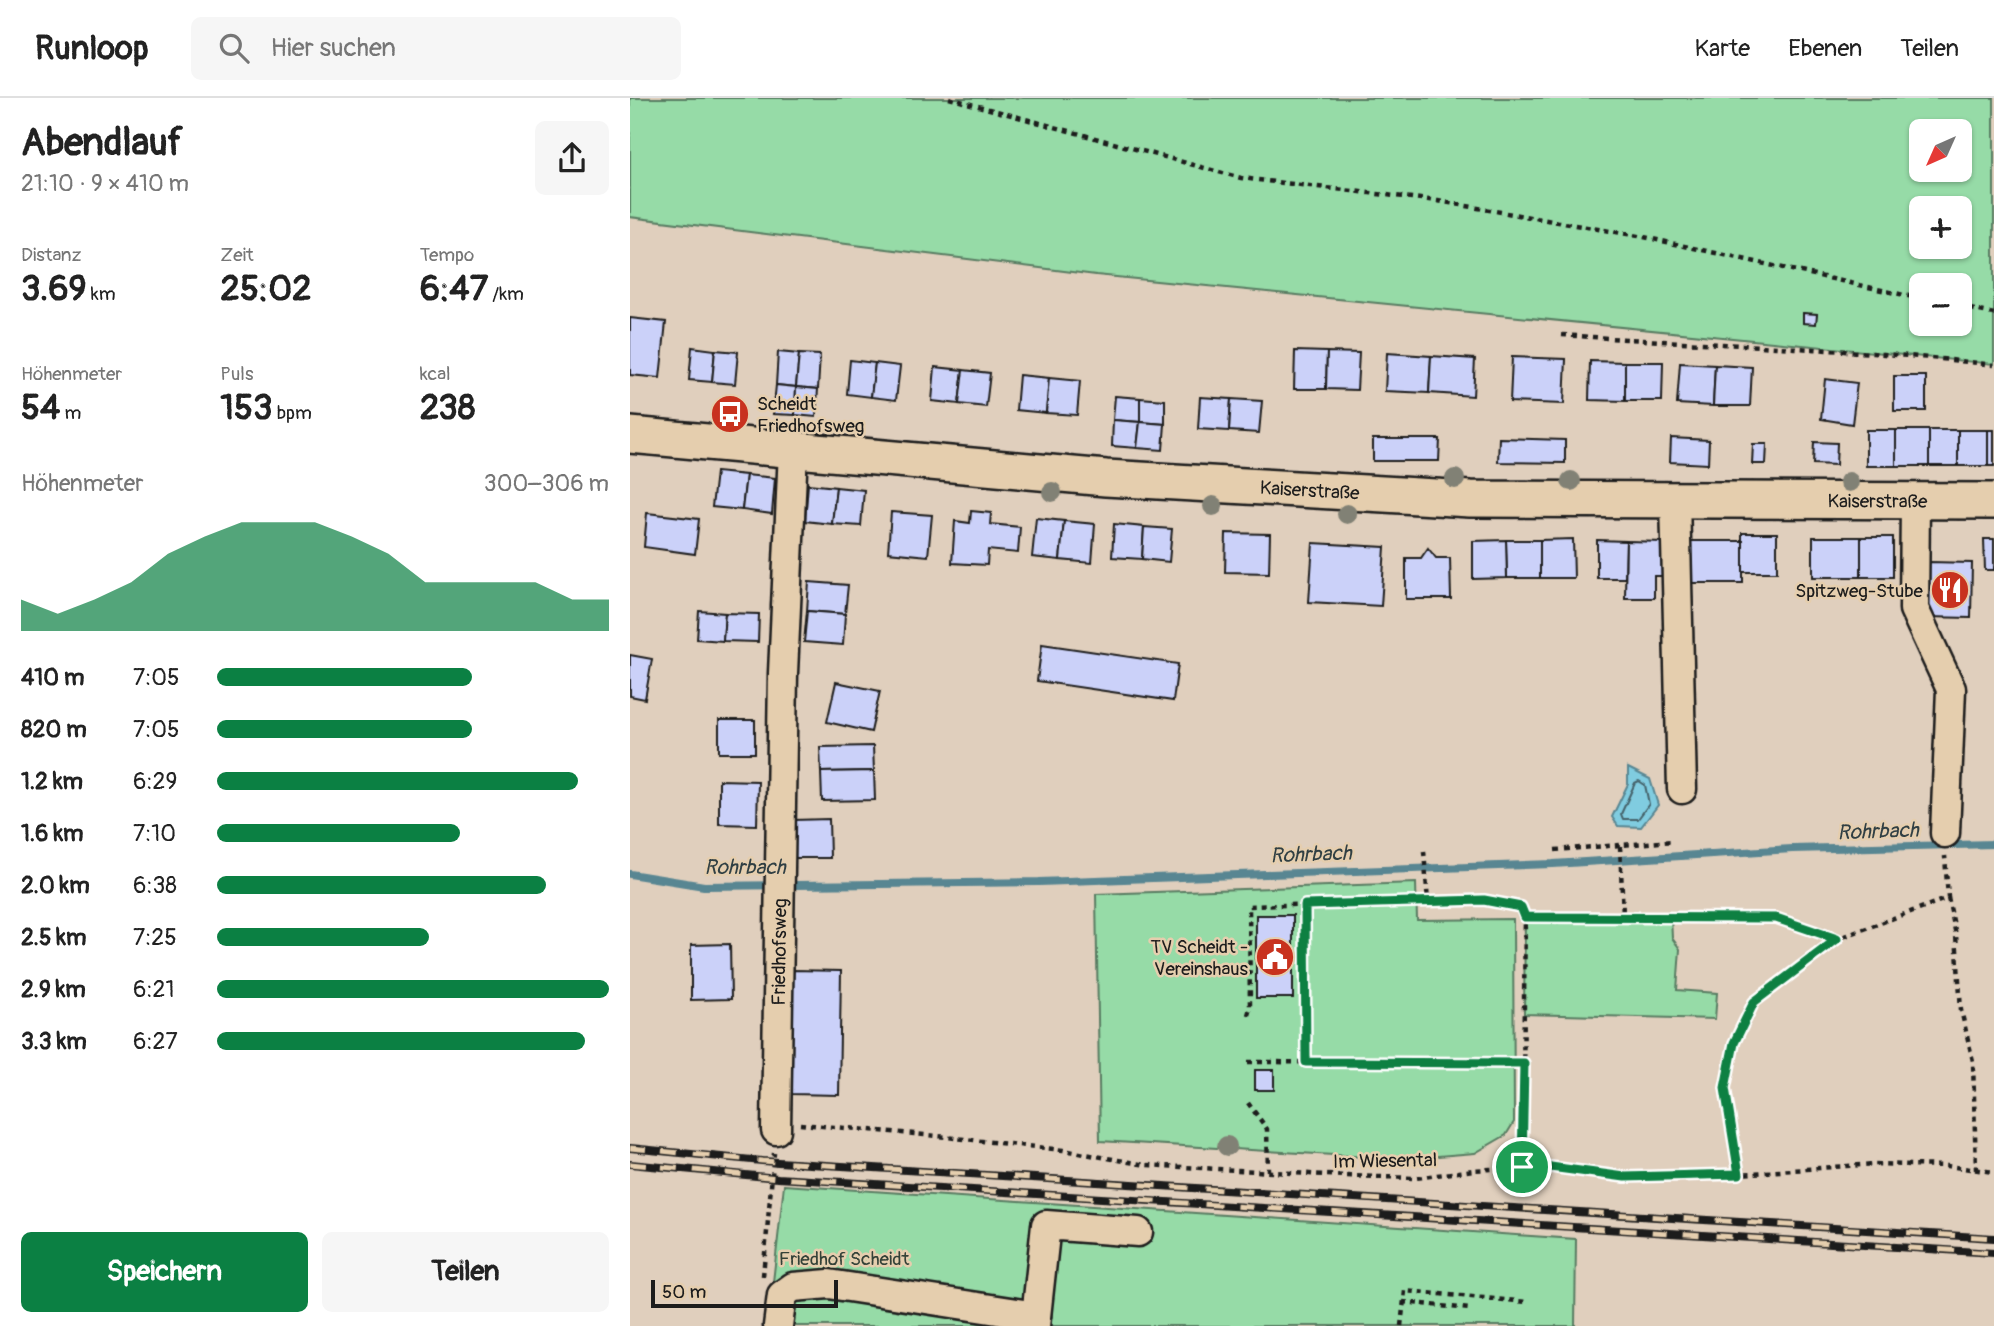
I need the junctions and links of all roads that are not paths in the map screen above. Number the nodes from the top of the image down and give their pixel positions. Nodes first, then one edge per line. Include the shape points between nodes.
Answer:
1 (630, 435) edge
2 (793, 450) junction
3 (1675, 499) junction
4 (1994, 501) edge
5 (1915, 502) junction
6 (1682, 789) dead end
7 (1945, 833) dead end
8 (777, 1126) road end
9 (1138, 1232) dead end
10 (1036, 1321) edge
11 (778, 1326) edge

1 - 2 main road, Kaiserstraße
2 - 3 main road, Kaiserstraße via 1106,478 1455,498
2 - 8 street, Friedhofsweg via 783,673
3 - 5 main road, Kaiserstraße
3 - 6 street
4 - 5 main road, Kaiserstraße
5 - 7 street via 1914,609 1951,689
9 - 10 street via 1045,1225
10 - 11 street via 829,1284 793,1287 782,1295

